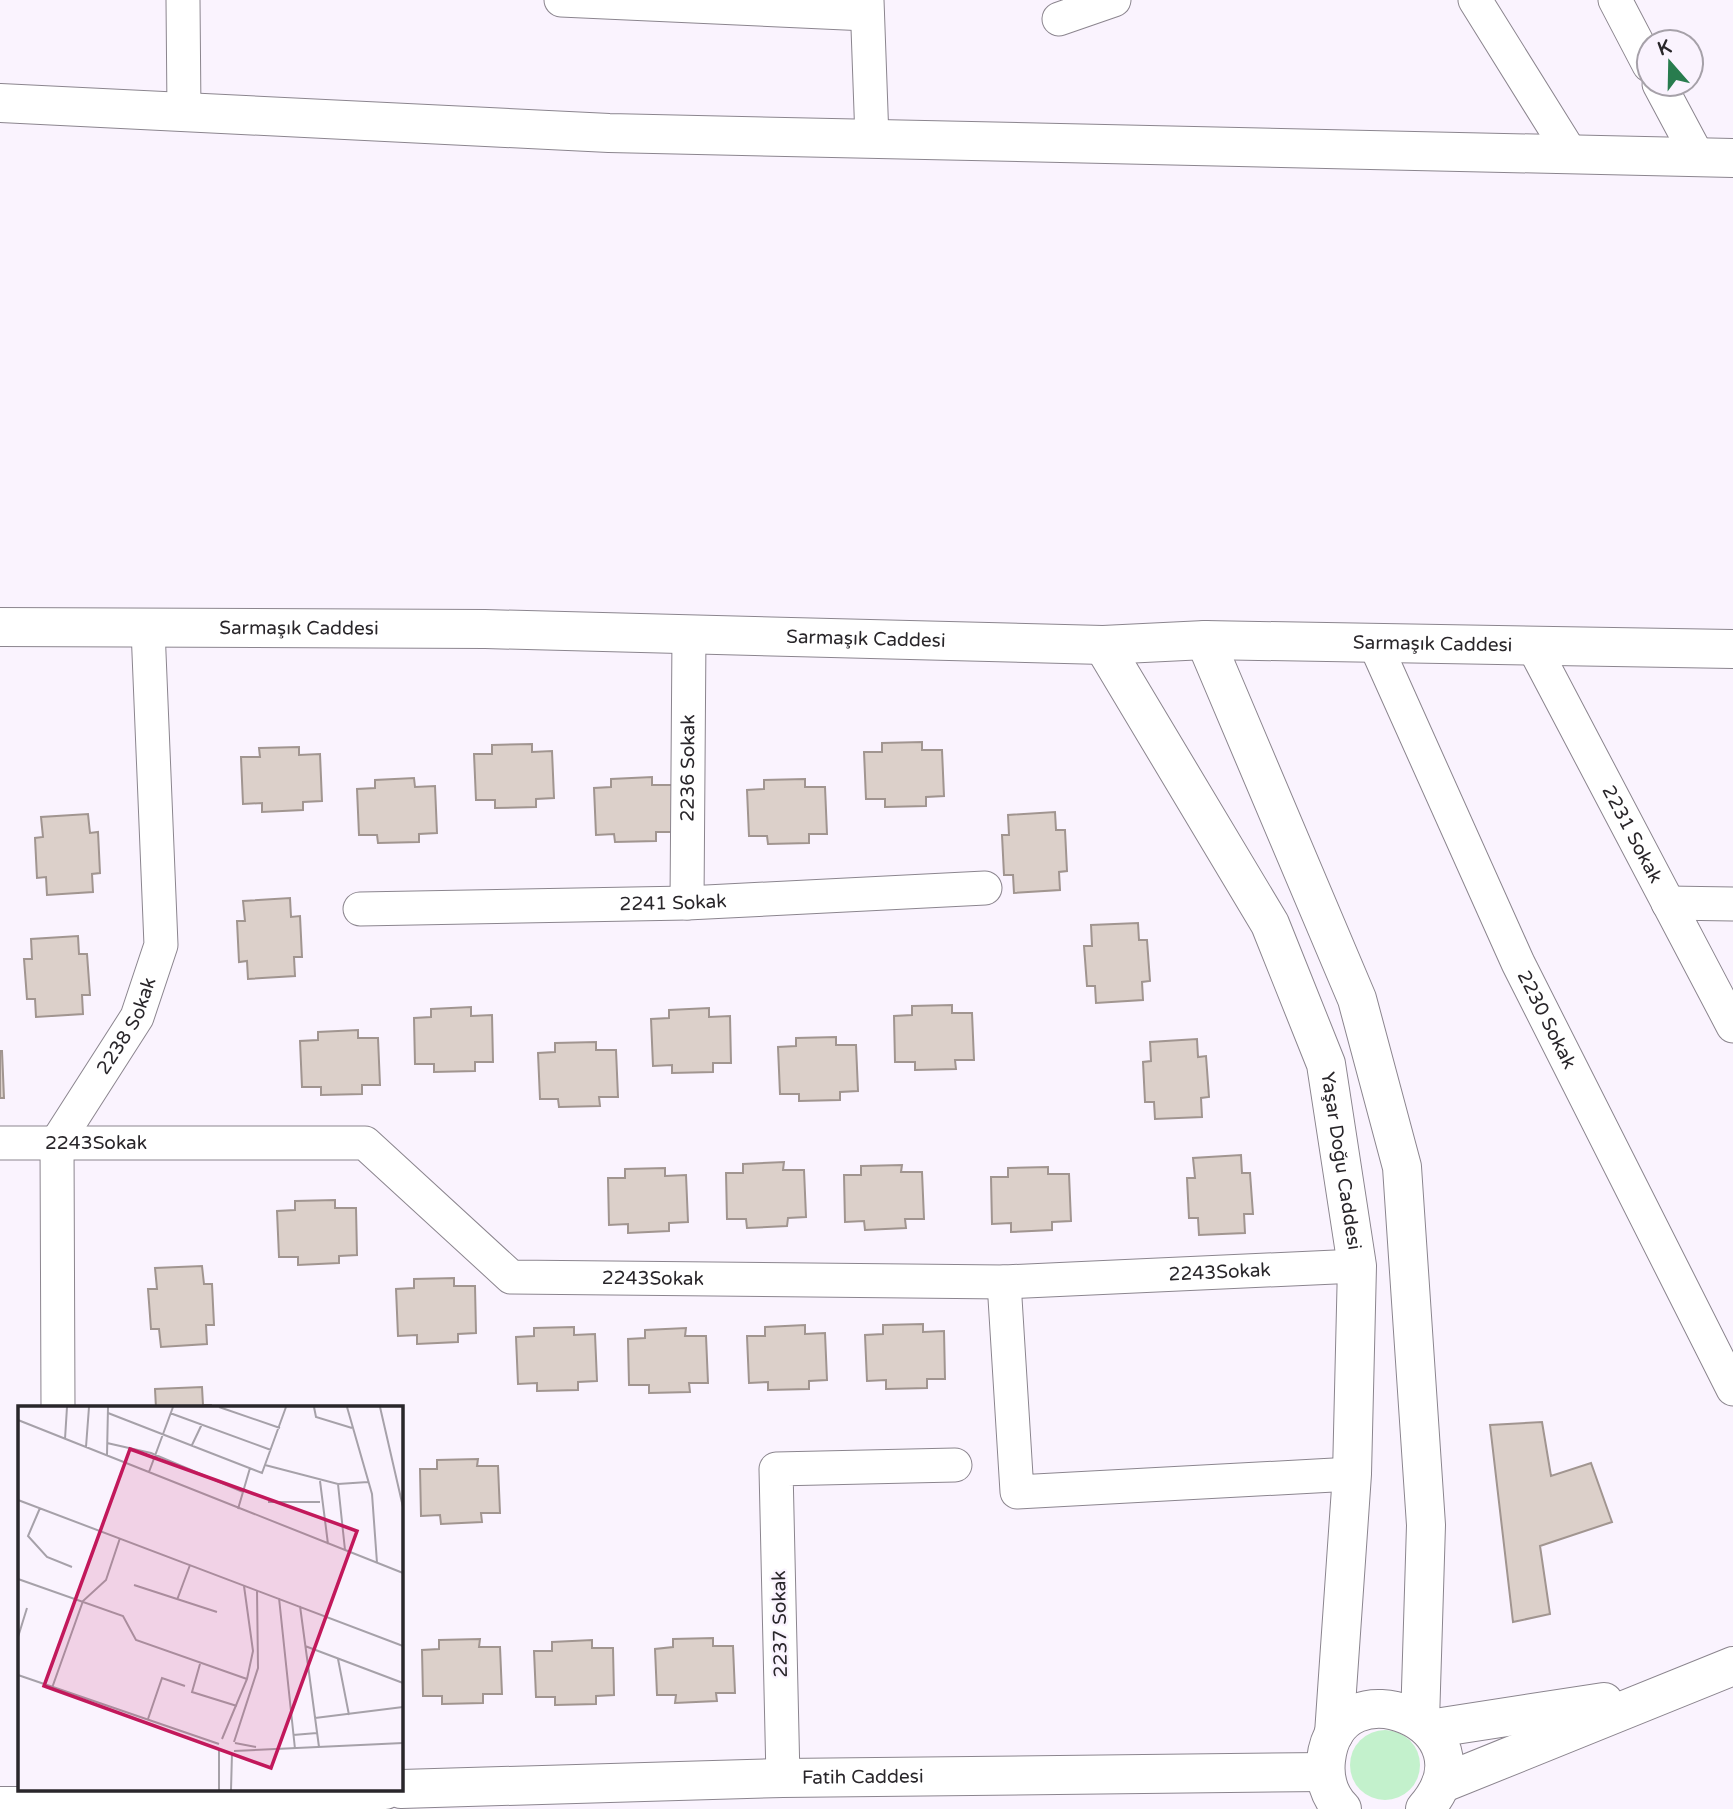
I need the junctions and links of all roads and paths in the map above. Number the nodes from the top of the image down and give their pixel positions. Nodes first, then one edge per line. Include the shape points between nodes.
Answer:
1 (183, 0) edge
2 (561, 0) edge
3 (1114, 0) edge
4 (1475, 0) edge
5 (1615, 0) edge
6 (867, 7) edge
7 (1059, 19) dead end
8 (1635, 38) edge
9 (1670, 98) edge
10 (0, 103) edge
11 (184, 112) junction
12 (873, 139) junction
13 (1571, 154) junction
14 (1716, 158) edge
15 (0, 627) edge
16 (149, 629) junction
17 (689, 635) junction
18 (1205, 639) junction
19 (1375, 644) junction
20 (1532, 644) junction
21 (1103, 645) junction
22 (1733, 649) edge
23 (985, 887) dead end
24 (687, 902) junction
25 (1668, 903) junction
26 (1733, 904) edge
27 (360, 909) dead end
28 (1733, 1026) edge
29 (57, 1142) junction
30 (0, 1143) edge
31 (1357, 1266) junction
32 (1004, 1282) junction
33 (1733, 1389) edge
34 (58, 1406) edge
35 (954, 1465) dead end
36 (1352, 1474) junction
37 (1733, 1666) edge
38 (1668, 1692) junction
39 (1425, 1725) junction
40 (1334, 1734) junction
41 (1324, 1772) junction
42 (783, 1778) junction
43 (402, 1789) edge
44 (319, 1792) edge
45 (58, 1798) edge
46 (1434, 1801) edge
47 (0, 1806) edge
48 (1340, 1808) edge

1 - 11 street
2 - 6 street
3 - 7 street
4 - 13 street
5 - 8 street
6 - 12 street
9 - 14 street
10 - 11 main road
11 - 12 main road via 608,133
12 - 13 main road
13 - 14 main road
15 - 16 main road, Sarmaşık Caddesi
16 - 17 main road, Sarmaşık Caddesi via 485,629
16 - 29 street, 2238 Sokak via 161,945 137,1017
17 - 21 main road, Sarmaşık Caddesi
17 - 24 street, 2236 Sokak
18 - 19 main road, Sarmaşık Caddesi
18 - 21 main road, Sarmaşık Caddesi
18 - 39 main road via 1357,999 1402,1167 1426,1525
19 - 20 main road, Sarmaşık Caddesi
19 - 33 street, 2230 Sokak via 1518,963
20 - 22 main road, Sarmaşık Caddesi
20 - 25 street, 2231 Sokak
21 - 31 main road, Yaşar Doğu Caddesi via 1275,937 1326,1063
23 - 24 street, 2241 Sokak
24 - 27 street, 2241 Sokak
25 - 26 street
25 - 28 street, 2231 Sokak
29 - 30 street, 2243Sokak
29 - 32 street, 2243Sokak via 365,1143 511,1276
29 - 34 street
31 - 32 street, 2243Sokak
31 - 36 main road, Yaşar Doğu Caddesi
32 - 36 street via 1017,1492
35 - 42 street, 2237 Sokak via 776,1469
36 - 40 main road, Yaşar Doğu Caddesi
37 - 38 main road
38 - 39 main road
38 - 46 main road
39 - 40 main road via 1406,1712 1374,1709 1352,1718
39 - 46 main road via 1442,1755
40 - 41 main road, Yaşar Doğu Caddesi
41 - 42 main road, Fatih Caddesi
41 - 48 main road
42 - 43 main road, Fatih Caddesi
44 - 45 main road
45 - 47 main road

